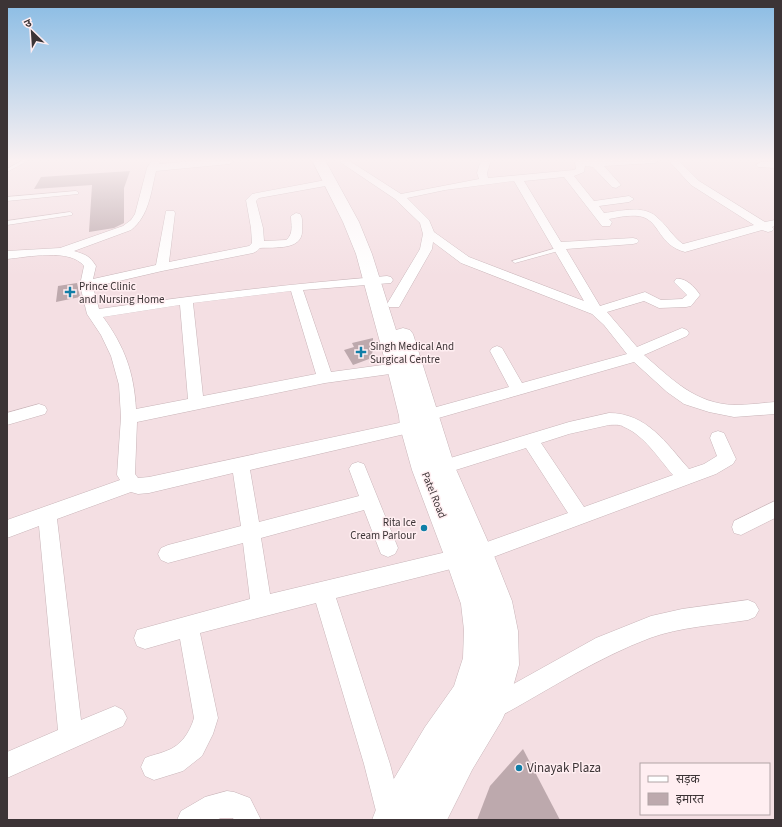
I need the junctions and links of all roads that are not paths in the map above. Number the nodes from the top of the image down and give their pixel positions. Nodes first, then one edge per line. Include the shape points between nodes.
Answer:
1 (144, 199) edge
2 (253, 199) edge
3 (341, 199) edge
4 (401, 199) edge
5 (529, 199) edge
6 (587, 199) edge
7 (719, 199) edge
8 (629, 200) dead end
9 (592, 204) junction
10 (170, 213) dead end
11 (70, 214) dead end
12 (296, 216) dead end
13 (7, 223) edge
14 (775, 223) edge
15 (762, 226) junction
16 (775, 233) edge
17 (429, 234) junction
18 (633, 241) dead end
19 (257, 245) junction
20 (559, 248) junction
21 (62, 251) junction
22 (7, 255) edge
23 (515, 261) dead end
24 (162, 267) junction
25 (380, 280) junction
26 (680, 282) dead end
27 (86, 285) junction
28 (296, 287) junction
29 (186, 300) junction
30 (394, 304) junction
31 (597, 311) junction
32 (94, 314) junction
33 (682, 333) dead end
34 (497, 352) dead end
35 (636, 355) junction
36 (397, 368) junction
37 (325, 378) junction
38 (518, 389) junction
39 (196, 403) junction
40 (775, 408) edge
41 (39, 410) dead end
42 (129, 417) junction
43 (7, 419) edge
44 (423, 421) junction
45 (718, 438) dead end
46 (530, 440) junction
47 (240, 464) junction
48 (443, 467) junction
49 (358, 469) dead end
50 (686, 478) junction
51 (131, 484) junction
52 (370, 501) junction
53 (775, 509) edge
54 (47, 515) junction
55 (580, 516) junction
56 (741, 527) dead end
57 (7, 529) edge
58 (251, 532) junction
59 (388, 548) dead end
60 (168, 554) dead end
61 (469, 556) junction
62 (323, 591) junction
63 (261, 606) junction
64 (748, 610) dead end
65 (188, 626) junction
66 (145, 638) dead end
67 (491, 709) junction
68 (115, 718) dead end
69 (71, 737) junction
70 (7, 766) edge
71 (154, 767) dead end
72 (390, 819) edge
73 (190, 820) edge
74 (248, 820) edge
75 (428, 820) edge

1 - 21 street via 140,214 127,228
2 - 19 street via 251,203 257,228
3 - 25 street, Patel Road via 364,254
4 - 17 street via 425,222
5 - 20 street
6 - 9 street
7 - 15 street
8 - 9 street
9 - 15 street via 602,221 648,215 677,246 685,248
10 - 24 street
11 - 13 lane
12 - 19 street via 297,232 294,240 289,243
14 - 15 street
15 - 16 street
17 - 30 street via 426,249
17 - 31 street via 465,260
18 - 20 street
19 - 24 street via 246,251
20 - 23 lane
20 - 31 street
21 - 22 street
21 - 27 street via 84,258 90,266
24 - 27 street
25 - 28 street
25 - 30 street, Patel Road
25 - 36 street, Patel Road
26 - 31 street via 694,295 686,304 659,304 645,296
27 - 32 street
28 - 29 street
28 - 37 street
29 - 32 street
29 - 39 street
30 - 44 street, Patel Road
31 - 35 street
32 - 42 street via 108,334 118,356 127,386
33 - 35 street
34 - 38 street
35 - 38 street
35 - 40 street via 672,388 690,400 734,410
36 - 37 street
36 - 44 street, Patel Road via 410,416
37 - 39 street
38 - 44 street
39 - 42 street
41 - 43 street
42 - 51 street via 126,475
44 - 47 street
44 - 48 street, Patel Road
44 - 61 street, Patel Road via 424,470
45 - 50 street via 727,459
46 - 48 street
46 - 50 street via 602,420 620,419 639,427
46 - 55 street
47 - 51 street via 149,485
47 - 58 street
48 - 61 street, Patel Road
49 - 52 street
50 - 55 street
51 - 54 street
52 - 58 street
52 - 59 street
53 - 56 street
54 - 57 street
54 - 69 street
55 - 61 street
58 - 60 street
58 - 63 street
61 - 62 street
61 - 67 street, Patel Road via 498,601 503,631 504,665
61 - 72 street, Patel Road via 479,630 478,658 467,694
62 - 63 street
62 - 72 street via 377,764
63 - 65 street
64 - 67 street via 652,627 604,646
65 - 66 street
65 - 71 street via 206,718 193,747 174,762
67 - 75 street, Patel Road via 460,758
68 - 69 street
69 - 70 street
73 - 74 street via 214,807 232,803 242,807

